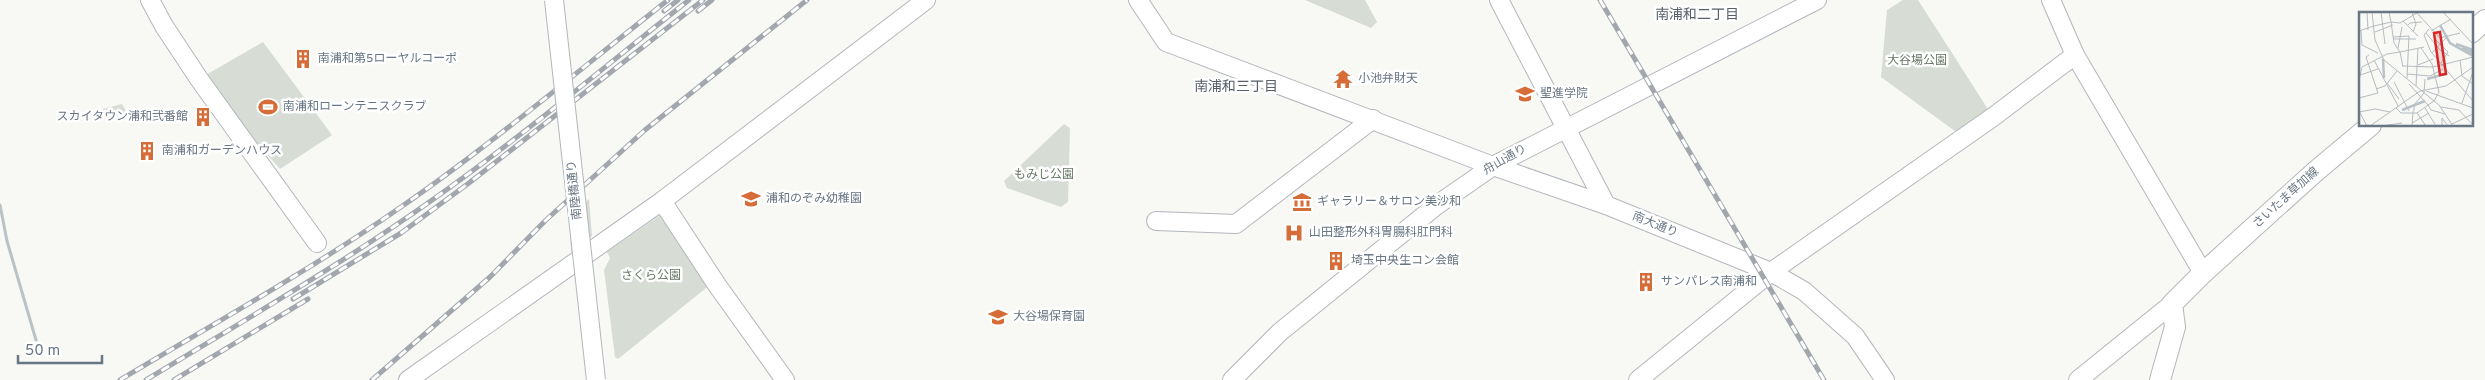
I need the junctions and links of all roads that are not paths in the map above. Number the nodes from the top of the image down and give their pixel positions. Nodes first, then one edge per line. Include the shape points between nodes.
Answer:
1 (150, 0) edge
2 (554, 0) edge
3 (926, 0) edge
4 (1138, 0) edge
5 (1499, 0) edge
6 (1817, 0) edge
7 (2051, 0) edge
8 (2485, 20) edge
9 (2472, 32) edge
10 (2075, 55) junction
11 (1373, 120) junction
12 (2370, 126) edge
13 (1565, 128) junction
14 (1493, 166) junction
15 (662, 201) junction
16 (1606, 205) junction
17 (1156, 220) dead end
18 (317, 243) dead end
19 (1771, 272) junction
20 (2202, 274) junction
21 (2172, 304) junction
22 (408, 380) edge
23 (596, 380) edge
24 (785, 380) edge
25 (1232, 380) edge
26 (1638, 380) edge
27 (1885, 380) edge
28 (2078, 380) edge
29 (2160, 380) edge

1 - 18 street via 200,79
2 - 23 street, 南陸橋通り, bridge
3 - 15 street
4 - 11 street, 南大通り via 1166,42
5 - 13 street
6 - 13 street, 舟山通り
7 - 10 street
8 - 9 main road
10 - 19 street via 1993,117
10 - 20 street
11 - 14 street, 南大通り
11 - 17 street via 1236,224
12 - 20 main road, さいたま草加線
13 - 14 street, 舟山通り
13 - 16 street
14 - 16 street, 南大通り
14 - 25 street, 舟山通り via 1437,204 1280,332
15 - 22 street
15 - 24 street
16 - 19 street, 南大通り
19 - 26 street
19 - 27 street, 南大通り via 1804,291 1855,336
20 - 21 main road, さいたま草加線
21 - 28 street
21 - 29 main road via 2175,327

